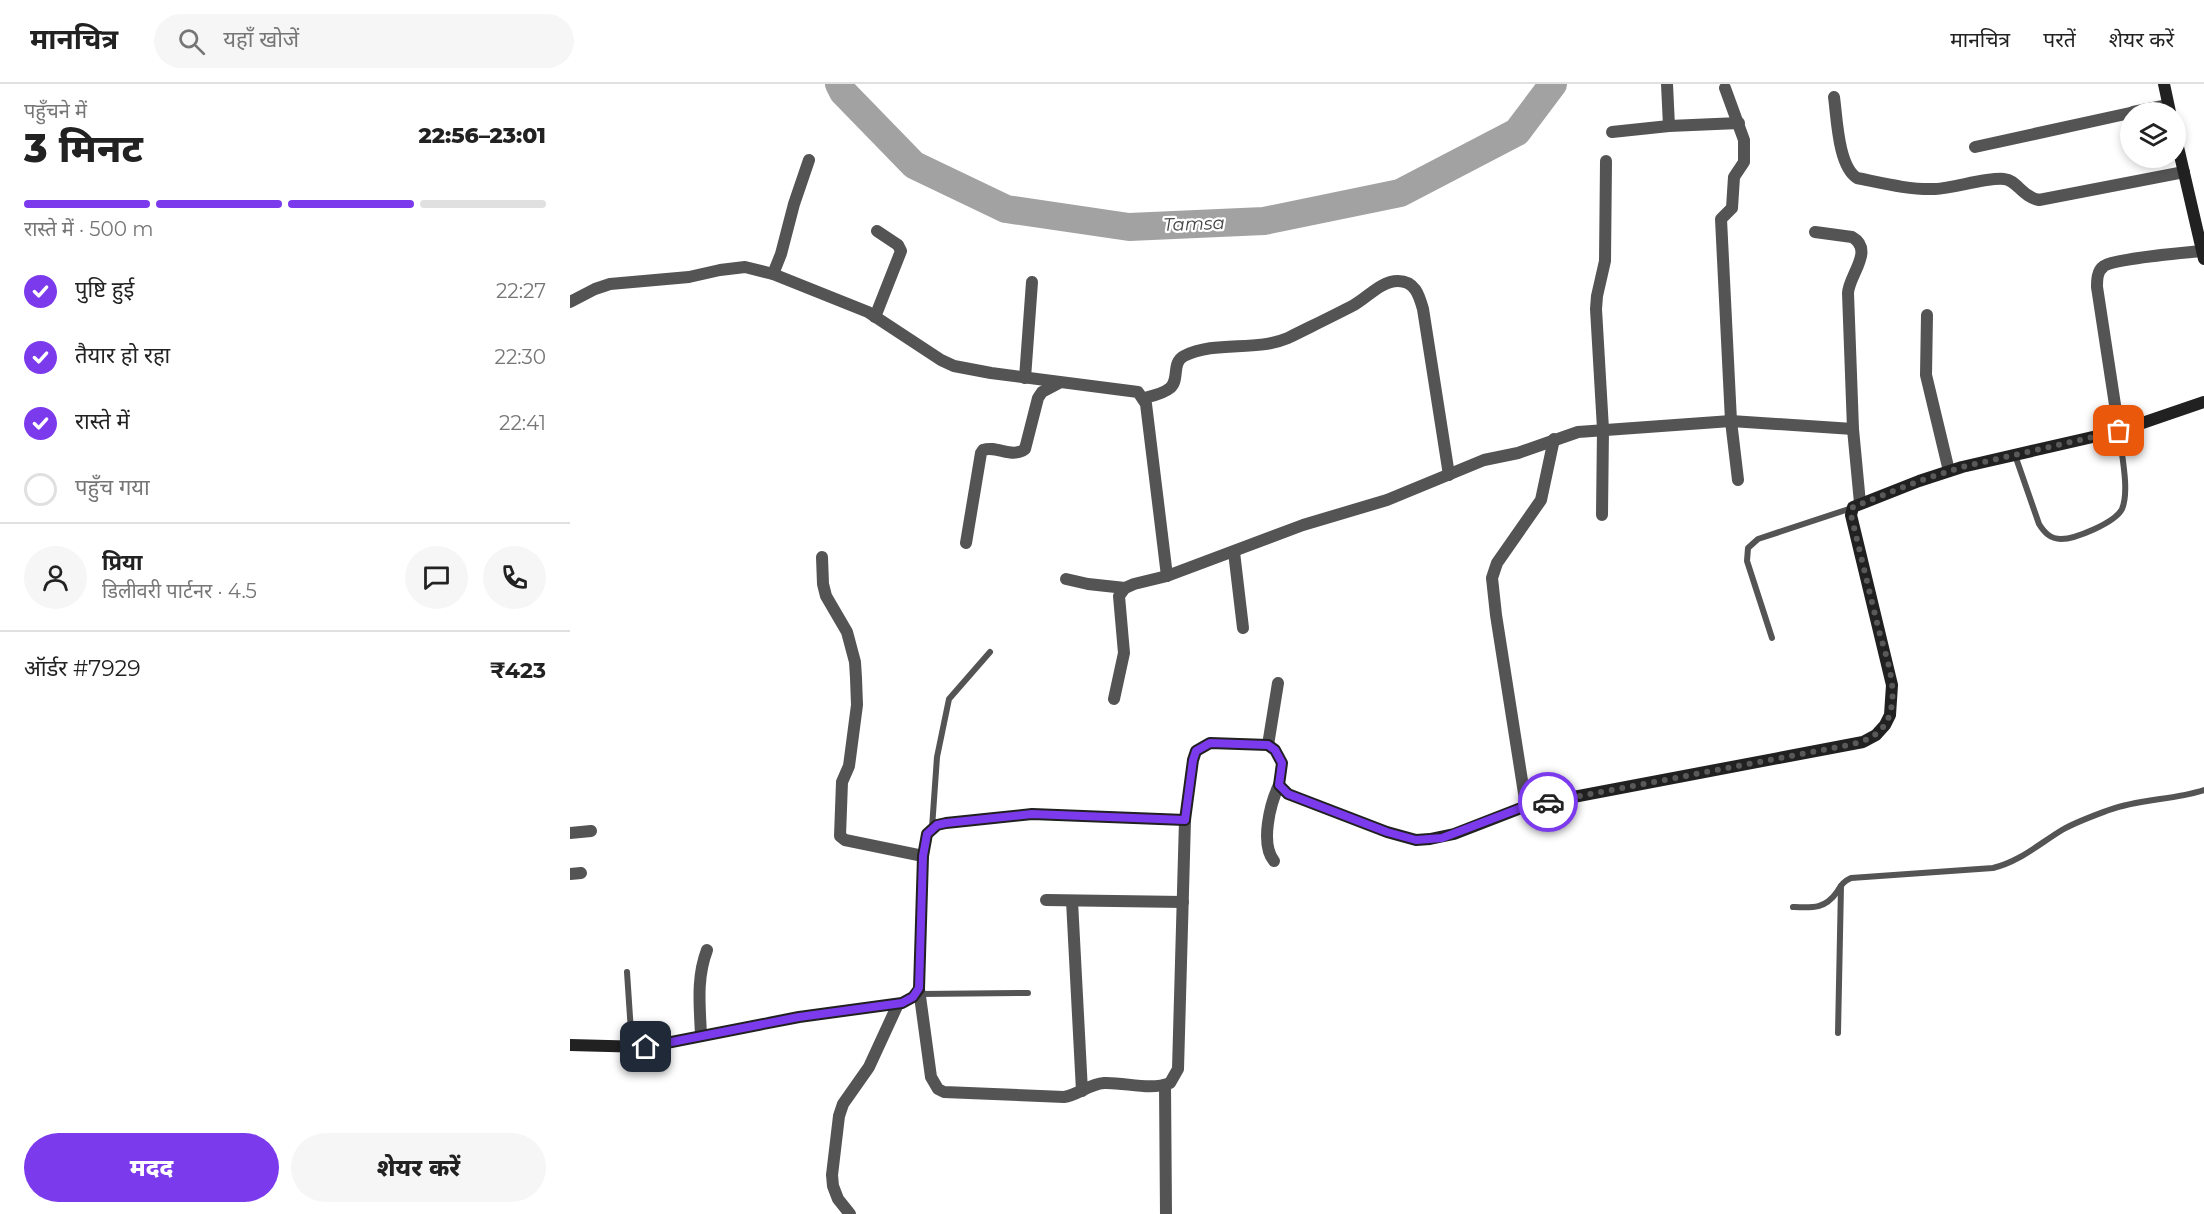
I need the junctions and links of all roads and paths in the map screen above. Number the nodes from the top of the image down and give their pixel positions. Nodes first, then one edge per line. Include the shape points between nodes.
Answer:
1 (1667, 84) edge
2 (2164, 84) edge
3 (1725, 88) dead end
4 (1834, 97) dead end
5 (2168, 102) edge
6 (2120, 115) edge
7 (1739, 123) junction
8 (1669, 126) junction
9 (1612, 132) dead end
10 (1975, 147) dead end
11 (809, 160) dead end
12 (1606, 161) dead end
13 (2183, 168) edge
14 (2184, 172) junction
15 (2199, 217) edge
16 (877, 231) dead end
17 (1815, 232) dead end
18 (2203, 255) edge
19 (773, 274) junction
20 (1032, 282) dead end
21 (570, 302) edge
22 (1927, 315) dead end
23 (875, 317) junction
24 (1025, 378) junction
25 (1060, 382) junction
26 (1144, 398) junction
27 (2204, 402) edge
28 (1731, 421) junction
29 (1603, 429) junction
30 (1853, 429) junction
31 (2119, 431) junction
32 (1554, 439) junction
33 (2015, 455) junction
34 (1949, 471) junction
35 (1449, 475) junction
36 (1738, 480) dead end
37 (1856, 505) junction
38 (1602, 515) dead end
39 (966, 543) dead end
40 (1234, 552) junction
41 (822, 556) dead end
42 (1167, 576) junction
43 (1066, 579) dead end
44 (1125, 588) junction
45 (1244, 628) dead end
46 (1772, 638) dead end
47 (990, 652) dead end
48 (1278, 683) dead end
49 (1114, 699) dead end
50 (1268, 745) junction
51 (1279, 785) junction
52 (2204, 790) edge
53 (1526, 806) junction
54 (1185, 820) junction
55 (932, 829) junction
56 (591, 831) dead end
57 (570, 833) edge
58 (923, 856) junction
59 (1274, 861) dead end
60 (1841, 886) junction
61 (1046, 900) dead end
62 (1072, 901) junction
63 (1183, 902) junction
64 (1793, 907) dead end
65 (707, 950) dead end
66 (627, 972) dead end
67 (920, 991) junction
68 (1028, 993) dead end
69 (898, 1004) junction
70 (1838, 1033) dead end
71 (701, 1036) junction
72 (570, 1045) edge
73 (632, 1048) junction
74 (1165, 1085) junction
75 (1082, 1091) junction
76 (850, 1214) edge
77 (1166, 1214) edge

1 - 8 street
2 - 5 street
3 - 7 street
4 - 14 street via 1844,161 1857,178 1932,189 2002,178 2027,197 2039,200
6 - 10 street
7 - 8 street
7 - 28 street via 1744,162 1734,177 1730,212 1721,219
8 - 9 street
11 - 19 street
12 - 29 street via 1605,261 1596,309
13 - 14 street
14 - 15 street
15 - 18 street
16 - 23 street via 901,251
17 - 30 street via 1852,237 1860,246 1861,261 1848,293
18 - 31 street via 2119,262 2099,272 2097,287
19 - 21 street via 735,267 689,277 610,284
19 - 23 street
20 - 24 street
22 - 34 street via 1926,375
23 - 24 street via 947,363
24 - 25 street
25 - 26 street via 1138,392
25 - 39 street via 1038,398 1023,451 990,448 981,453
26 - 35 street via 1169,389 1177,363 1184,356 1210,349 1276,342 1351,306 1381,286 1397,281 1408,283 1415,288 1423,309
26 - 42 street
27 - 31 street
28 - 29 street
28 - 30 street
28 - 36 street
29 - 32 street
29 - 38 street
30 - 37 street
31 - 33 street
31 - 33 lane via 2126,493 2121,510 2102,526 2061,539 2045,533 2038,524
32 - 35 street
32 - 53 street via 1541,500 1497,563 1492,578
33 - 34 street
34 - 37 street
35 - 40 street
37 - 46 lane via 1758,539 1748,548 1747,561
37 - 53 street via 1851,515 1892,685 1890,715 1876,735 1849,745
40 - 42 street
40 - 45 street
41 - 58 street via 826,596 847,632 855,662 857,705 849,766 842,782 840,836
42 - 44 street
43 - 44 street
44 - 49 street via 1119,596 1124,653
47 - 55 lane via 949,699 937,757
48 - 50 street
50 - 51 street via 1282,763
50 - 54 street via 1210,743 1196,751
51 - 53 street via 1297,798 1416,840 1442,838
51 - 59 street via 1268,816 1268,847
52 - 60 lane via 2109,810 2064,829 2006,865 1863,876 1851,878
54 - 55 street via 1032,814 946,823
54 - 63 street
55 - 58 street via 925,838
56 - 57 street
58 - 67 street
60 - 64 lane via 1825,905
60 - 70 lane
61 - 62 street
62 - 63 street
62 - 75 street
63 - 74 street via 1178,1069
65 - 71 street via 699,987
66 - 73 lane
67 - 68 lane
67 - 69 street
67 - 75 street via 929,1070 938,1089 951,1093 1064,1097
69 - 71 street via 799,1017
69 - 76 street via 869,1067 839,1116 833,1186
71 - 73 street
72 - 73 street
74 - 75 street via 1105,1083
74 - 77 street

